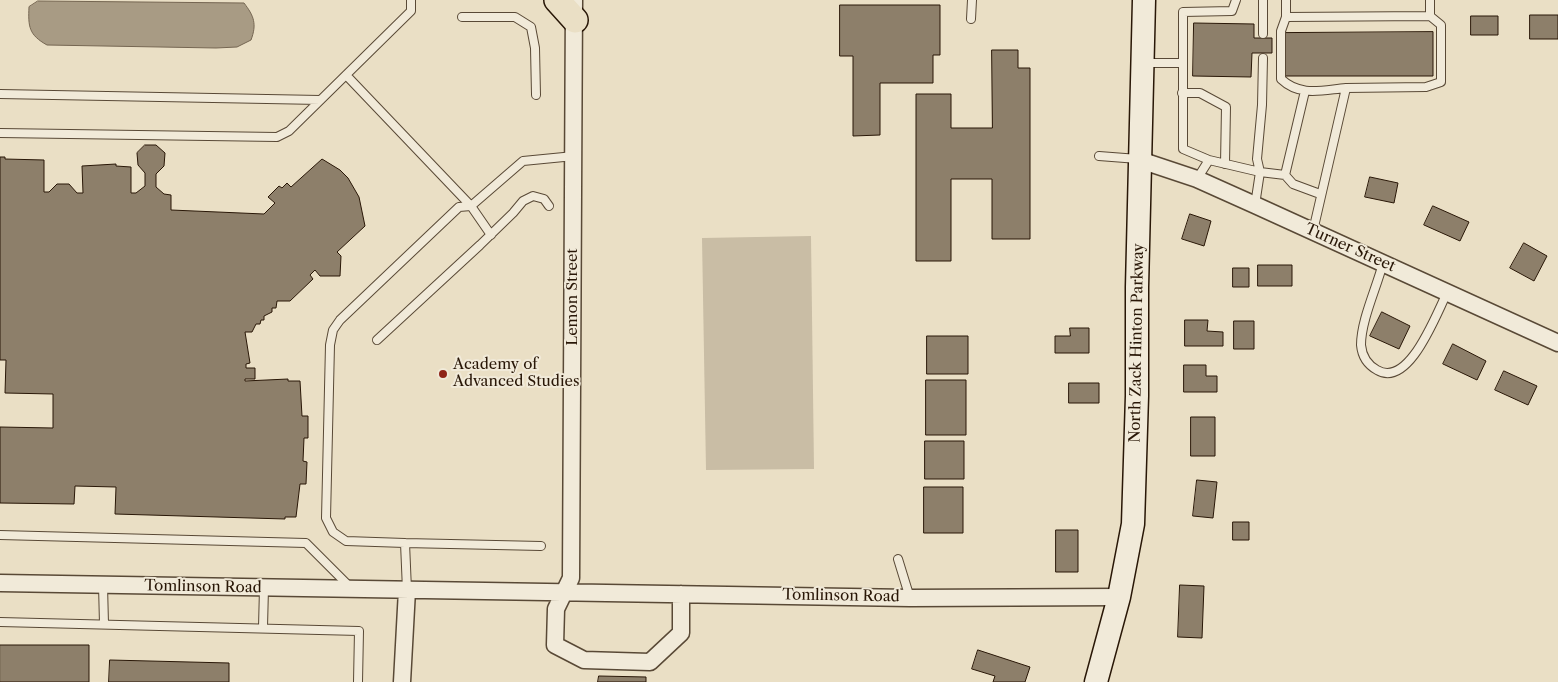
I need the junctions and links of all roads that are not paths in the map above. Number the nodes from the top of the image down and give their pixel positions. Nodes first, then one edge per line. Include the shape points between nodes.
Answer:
1 (411, 0) edge
2 (557, 0) edge
3 (972, 0) edge
4 (1144, 0) edge
5 (1236, 0) edge
6 (1263, 0) edge
7 (1286, 0) edge
8 (1430, 0) edge
9 (574, 10) edge
10 (1430, 16) junction
11 (462, 17) dead end
12 (1286, 18) junction
13 (971, 19) dead end
14 (1263, 34) dead end
15 (1263, 58) dead end
16 (1182, 63) junction
17 (1144, 64) junction
18 (346, 75) junction
19 (1346, 88) junction
20 (1305, 91) junction
21 (1182, 92) junction
22 (0, 94) edge
23 (536, 95) dead end
24 (320, 100) junction
25 (0, 132) edge
26 (574, 156) junction
27 (1099, 156) dead end
28 (1140, 160) junction
29 (1209, 160) junction
30 (1225, 164) junction
31 (1260, 172) junction
32 (1285, 175) junction
33 (1197, 180) junction
34 (1320, 194) junction
35 (1255, 205) junction
36 (471, 206) junction
37 (549, 206) dead end
38 (1313, 231) junction
39 (491, 235) junction
40 (1383, 263) junction
41 (1447, 293) junction
42 (376, 340) dead end
43 (1558, 343) edge
44 (0, 536) edge
45 (405, 543) junction
46 (541, 546) dead end
47 (898, 559) dead end
48 (0, 583) edge
49 (103, 585) junction
50 (264, 588) junction
51 (352, 589) junction
52 (407, 590) junction
53 (564, 592) junction
54 (681, 594) junction
55 (1119, 596) junction
56 (910, 598) junction
57 (0, 622) edge
58 (104, 624) junction
59 (263, 627) junction
60 (358, 682) edge
61 (402, 682) edge
62 (1096, 682) edge

1 - 18 lane via 411,11
2 - 9 main road
3 - 13 lane
4 - 17 main road, North Zack Hinton Parkway
5 - 16 lane via 1232,11 1183,12
6 - 14 lane
7 - 12 lane
8 - 10 lane
9 - 26 street, Lemon Street
10 - 12 lane
10 - 19 lane via 1441,25 1441,82 1426,87
11 - 23 lane via 515,17 531,27
12 - 20 lane via 1281,31 1281,79 1291,88
15 - 31 lane via 1257,159
16 - 17 lane
16 - 21 lane
17 - 28 main road, North Zack Hinton Parkway
18 - 24 lane
18 - 36 lane
19 - 20 lane
19 - 34 lane
20 - 32 lane
21 - 29 lane via 1183,149
21 - 30 lane via 1200,93 1226,107
22 - 24 lane
24 - 25 lane via 289,131 277,137
26 - 36 lane via 523,161
26 - 53 street, Lemon Street via 571,578
27 - 28 lane
28 - 33 street, Turner Street
28 - 55 main road, North Zack Hinton Parkway via 1133,524
29 - 30 lane
29 - 33 lane
30 - 31 lane
31 - 32 lane
31 - 35 lane
32 - 34 lane via 1293,184
33 - 35 street, Turner Street
34 - 38 lane
35 - 38 street, Turner Street
36 - 39 lane
36 - 45 lane via 459,207 434,229 333,330 329,364 326,518 333,532 346,541
37 - 39 lane via 544,199 533,196 523,201
38 - 40 street, Turner Street
39 - 42 lane
40 - 41 street, Turner Street
40 - 41 lane via 1361,346 1367,364 1379,372 1392,373 1413,358
41 - 43 street, Turner Street
44 - 51 lane via 306,543
45 - 46 lane
45 - 52 lane
47 - 56 lane
48 - 49 street, Tomlinson Road
49 - 50 street, Tomlinson Road
49 - 58 lane
50 - 51 street, Tomlinson Road
50 - 59 lane
51 - 52 street, Tomlinson Road
52 - 53 street, Tomlinson Road
52 - 61 street
53 - 54 street, Tomlinson Road
53 - 54 street, Lemon Street via 556,609 555,644 584,660 650,662 681,633
54 - 56 street, Tomlinson Road
55 - 56 street, Tomlinson Road
55 - 62 main road, North Zack Hinton Parkway
57 - 58 lane
58 - 59 lane
59 - 60 lane via 359,631

